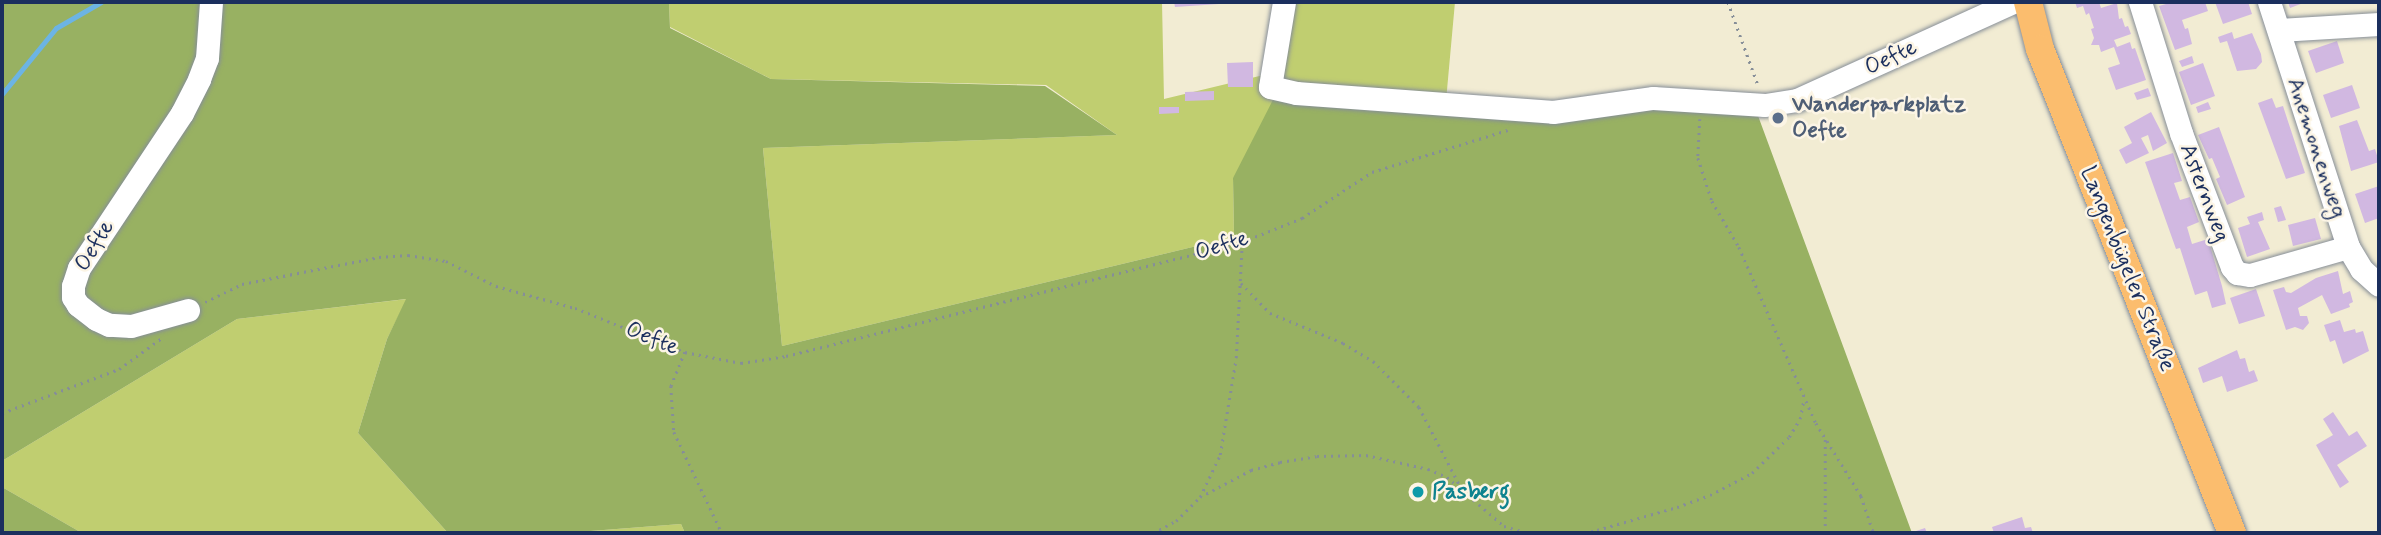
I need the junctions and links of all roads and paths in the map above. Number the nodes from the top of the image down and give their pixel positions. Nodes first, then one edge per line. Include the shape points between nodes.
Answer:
1 (211, 2) edge
2 (1283, 2) edge
3 (1728, 2) edge
4 (2014, 2) edge
5 (2028, 2) edge
6 (2140, 2) edge
7 (2269, 2) edge
8 (2379, 24) edge
9 (2279, 30) junction
10 (1706, 102) junction
11 (1765, 105) junction
12 (1513, 129) dead end
13 (1242, 242) junction
14 (2348, 247) junction
15 (1241, 282) junction
16 (2379, 285) edge
17 (188, 310) joint
18 (165, 335) dead end
19 (685, 352) junction
20 (1805, 399) junction
21 (2, 413) edge
22 (1825, 435) junction
23 (1461, 487) junction
24 (1200, 498) junction
25 (1599, 532) edge
26 (722, 533) edge
27 (1153, 533) edge
28 (1528, 533) edge
29 (1584, 533) edge
30 (1825, 533) edge
31 (1874, 533) edge
32 (2232, 533) edge

1 - 17 street, Oefte via 207,58 199,79 182,113 79,268 73,286 73,297 85,312 109,325 131,326
2 - 10 street, Oefte via 1270,87 1296,93 1553,112 1653,98
3 - 11 path
4 - 11 street, Oefte via 1797,100
5 - 32 main road, Langenbügeler Straße via 2045,62
6 - 14 street, Asternweg via 2181,133 2237,273 2250,275
7 - 9 street, Anemonenweg
8 - 9 street
9 - 14 street, Anemonenweg
10 - 11 street, Oefte
10 - 20 path via 1697,135 1706,185 1739,247
12 - 13 path, Oefte via 1371,172 1302,218
13 - 15 path
13 - 19 path, Oefte via 786,356 741,363
14 - 16 street, Anemonenweg via 2361,269
15 - 23 path via 1270,313 1343,343 1373,361 1419,407
15 - 24 path via 1236,358 1220,456
17 - 19 path, Oefte via 242,284 408,255 446,261 496,286 575,308
18 - 21 path via 119,369
19 - 26 path via 671,386 674,432
20 - 22 path
20 - 25 path via 1789,437 1752,473 1677,508
22 - 30 path
22 - 31 path via 1861,496
23 - 24 path via 1428,469 1346,454 1251,470
23 - 28 path via 1504,526
24 - 27 path
25 - 29 path

